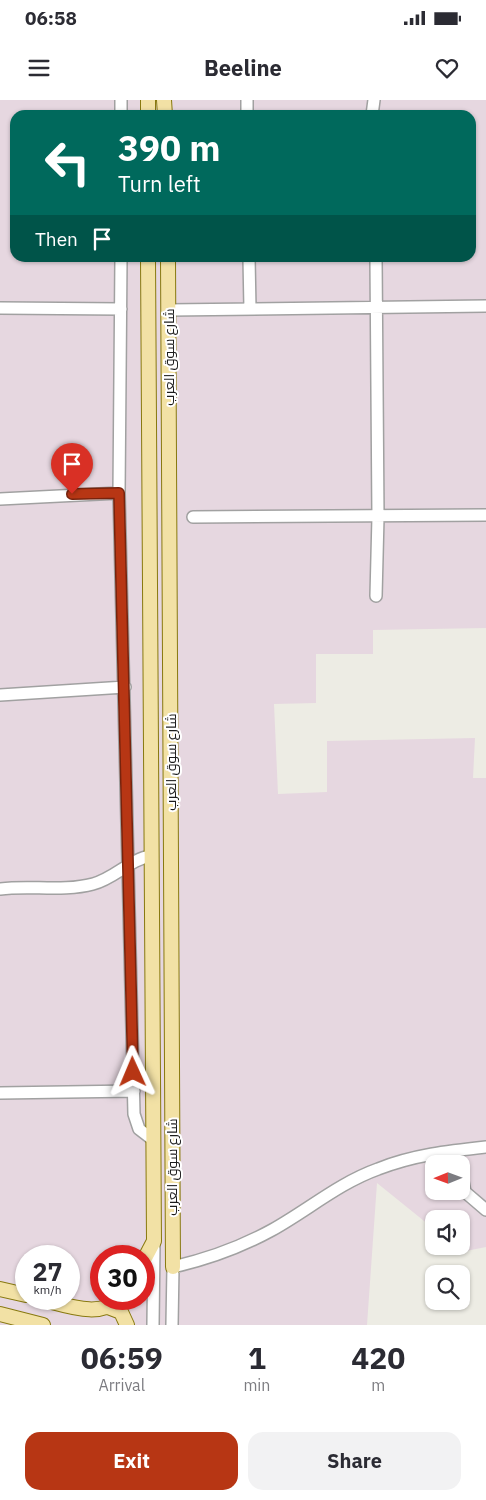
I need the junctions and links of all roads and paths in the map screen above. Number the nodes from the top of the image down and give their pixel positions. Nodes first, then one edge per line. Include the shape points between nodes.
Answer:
1 (121, 262) edge
2 (148, 262) edge
3 (168, 262) edge
4 (249, 262) edge
5 (376, 262) edge
6 (486, 306) edge
7 (377, 307) junction
8 (0, 308) edge
9 (121, 309) junction
10 (250, 309) junction
11 (169, 310) junction
12 (119, 493) junction
13 (0, 499) edge
14 (486, 515) edge
15 (193, 517) dead end
16 (378, 517) junction
17 (376, 596) dead end
18 (125, 687) junction
19 (0, 695) edge
20 (151, 856) junction
21 (128, 867) junction
22 (0, 889) edge
23 (134, 1091) junction
24 (0, 1093) edge
25 (152, 1139) junction
26 (486, 1147) edge
27 (458, 1150) junction
28 (459, 1155) edge
29 (470, 1196) edge
30 (486, 1210) edge
31 (154, 1241) junction
32 (152, 1245) edge
33 (173, 1267) junction
34 (0, 1290) edge
35 (15, 1293) edge
36 (115, 1310) edge
37 (0, 1314) edge
38 (43, 1325) edge
39 (127, 1325) edge
40 (152, 1325) edge
41 (172, 1325) edge

1 - 9 street
2 - 20 main road
3 - 11 main road, شارع سوق العرب
4 - 10 street
5 - 7 street
6 - 7 street
7 - 10 street
7 - 16 street
8 - 9 street
9 - 12 street
10 - 11 street
11 - 33 main road, شارع سوق العرب
12 - 13 street
12 - 18 street
14 - 16 street
15 - 16 street
16 - 17 street
18 - 19 street
18 - 21 street
20 - 21 street via 141,858
20 - 25 main road
21 - 22 street via 102,882 83,886
21 - 23 street
23 - 24 street
23 - 25 street via 136,1124
25 - 31 main road
26 - 27 street
27 - 28 street
27 - 33 street via 408,1159 377,1169 254,1240 214,1256
29 - 30 street
31 - 32 main road
31 - 40 street
33 - 41 street
34 - 35 main road
36 - 39 main road via 120,1312
37 - 38 main road

